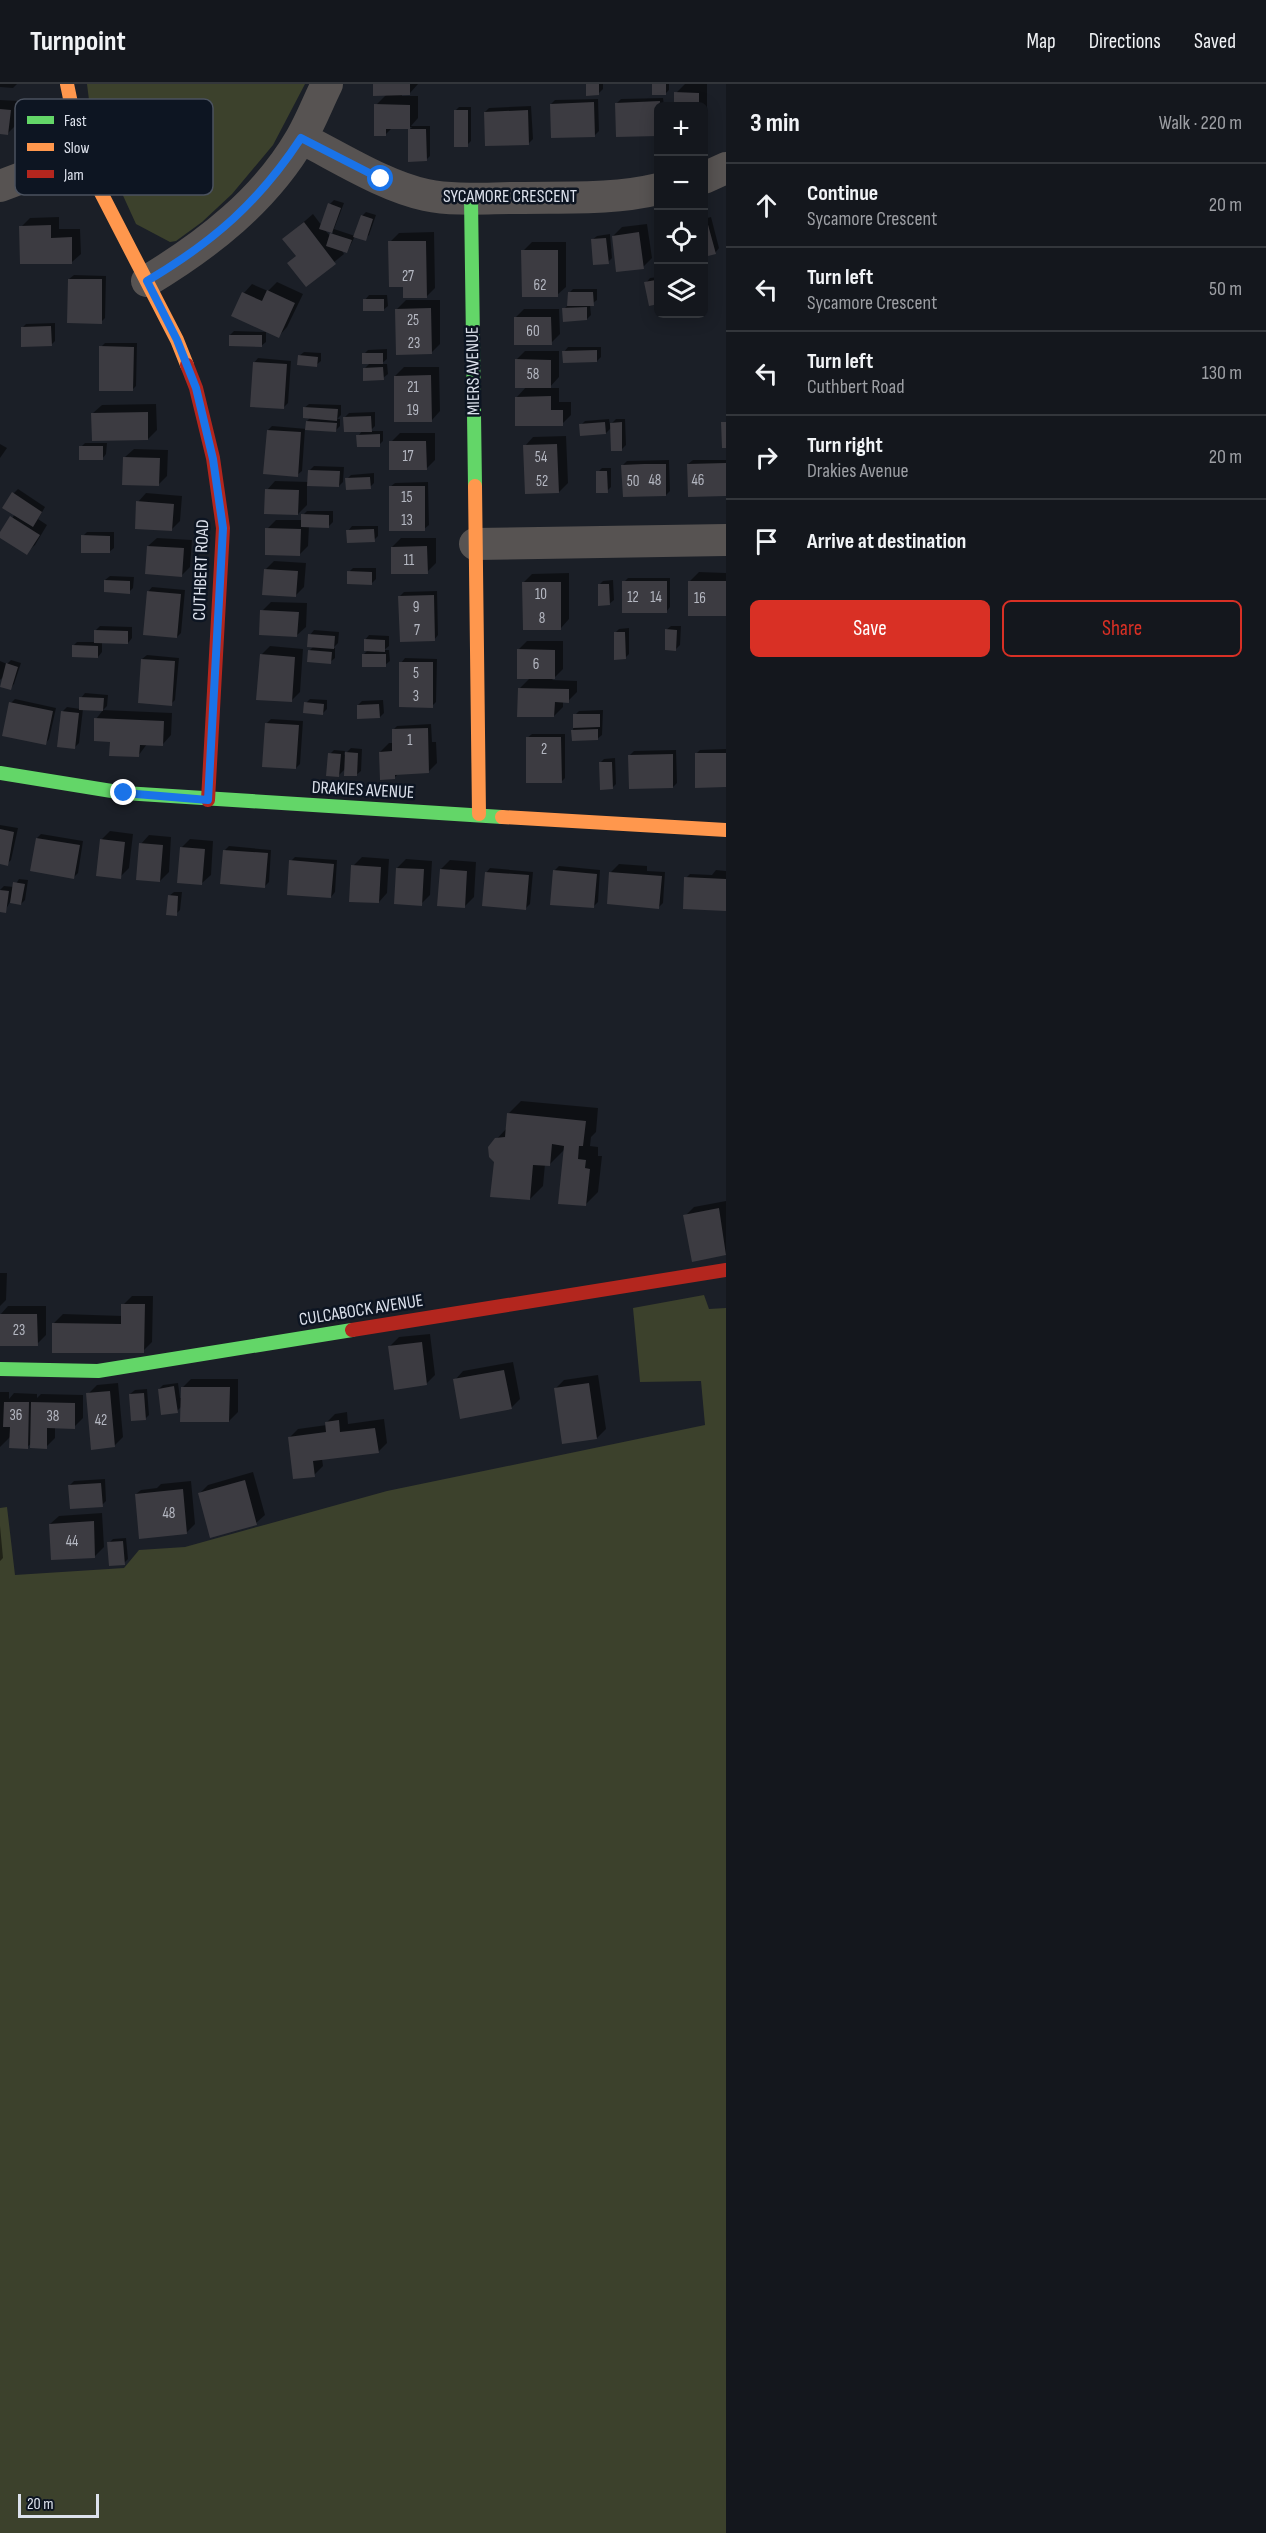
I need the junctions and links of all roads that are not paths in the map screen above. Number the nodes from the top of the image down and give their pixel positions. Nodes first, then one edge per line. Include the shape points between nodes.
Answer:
1 (67, 84) edge
2 (327, 84) edge
3 (71, 99) edge
4 (301, 138) junction
5 (726, 168) edge
6 (708, 176) edge
7 (15, 180) edge
8 (0, 186) edge
9 (654, 190) edge
10 (102, 195) edge
11 (471, 198) junction
12 (147, 281) junction
13 (726, 540) edge
14 (475, 543) junction
15 (0, 773) edge
16 (208, 800) junction
17 (479, 814) junction
18 (726, 830) edge
19 (726, 1270) edge
20 (0, 1369) edge

1 - 3 street, CUTHBERT ROAD
2 - 4 street
4 - 11 street, SYCAMORE CRESCENT via 381,179 425,195
4 - 12 street via 255,199 217,234
5 - 6 street
7 - 8 street
9 - 11 street, SYCAMORE CRESCENT via 633,195
10 - 12 street, CUTHBERT ROAD
11 - 14 street, MIERS AVENUE
12 - 16 street, CUTHBERT ROAD via 196,388 213,459 223,528
13 - 14 street
14 - 17 street, MIERS AVENUE
15 - 16 street, DRAKIES AVENUE via 124,793
16 - 17 street, DRAKIES AVENUE
17 - 18 street, DRAKIES AVENUE
19 - 20 street, CULCABOCK AVENUE via 98,1371

